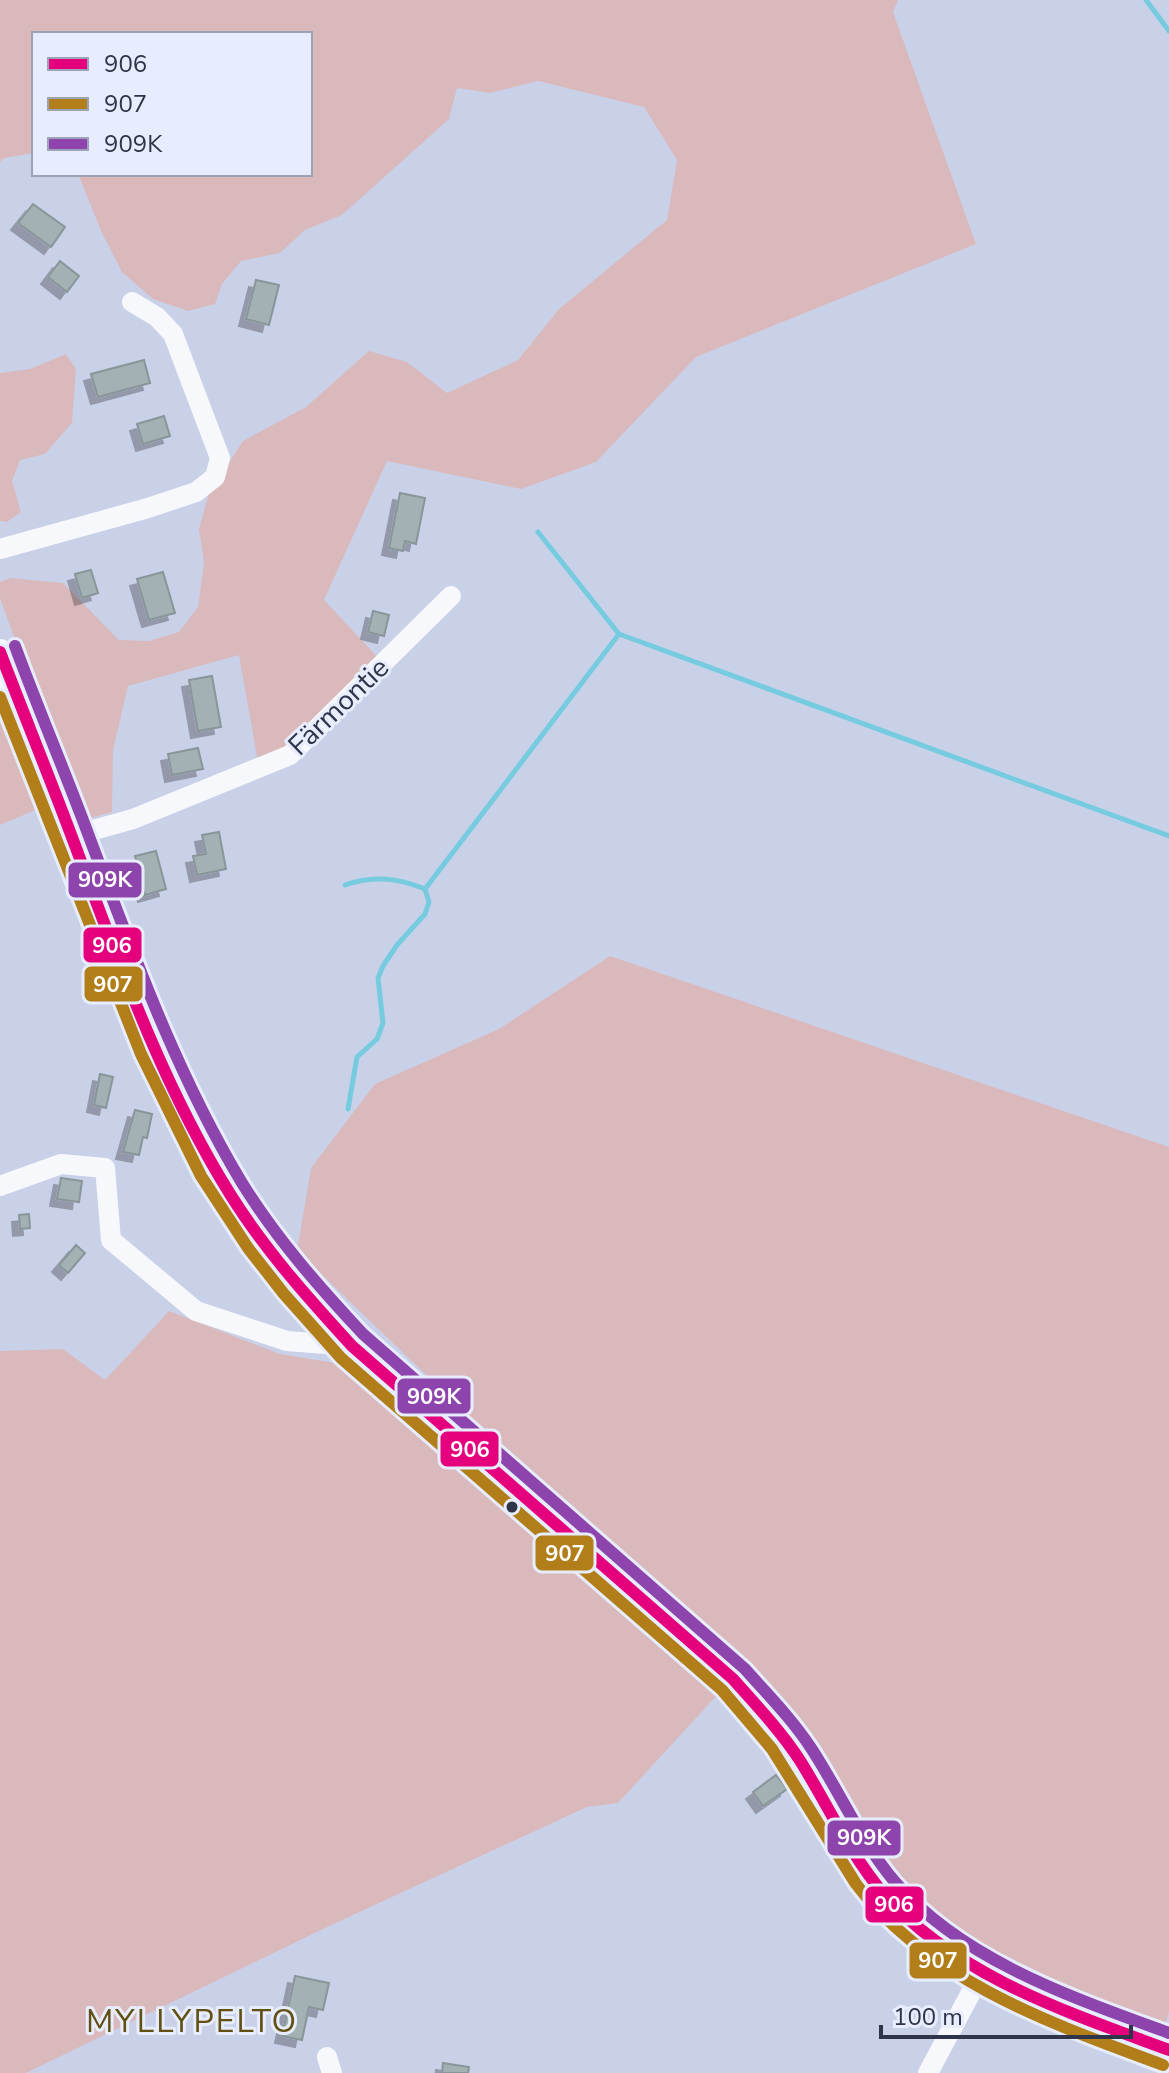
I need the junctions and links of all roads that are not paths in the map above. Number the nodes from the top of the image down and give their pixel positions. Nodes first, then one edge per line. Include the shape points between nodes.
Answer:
1 (132, 302) dead end
2 (0, 549) edge
3 (451, 596) dead end
4 (0, 652) edge
5 (72, 836) junction
6 (0, 1186) edge
7 (352, 1346) junction
8 (982, 1972) junction
9 (1169, 2050) edge
10 (928, 2073) edge

1 - 2 street via 173,334 220,458 215,477 196,492
3 - 5 street, Färmontie via 290,755 133,819
4 - 5 main road
5 - 7 main road via 165,1071 216,1170 306,1298
6 - 7 street via 61,1164 105,1168 111,1240 196,1311 287,1341
7 - 8 main road via 733,1679 785,1739 858,1860 886,1896
8 - 9 main road
8 - 10 street

